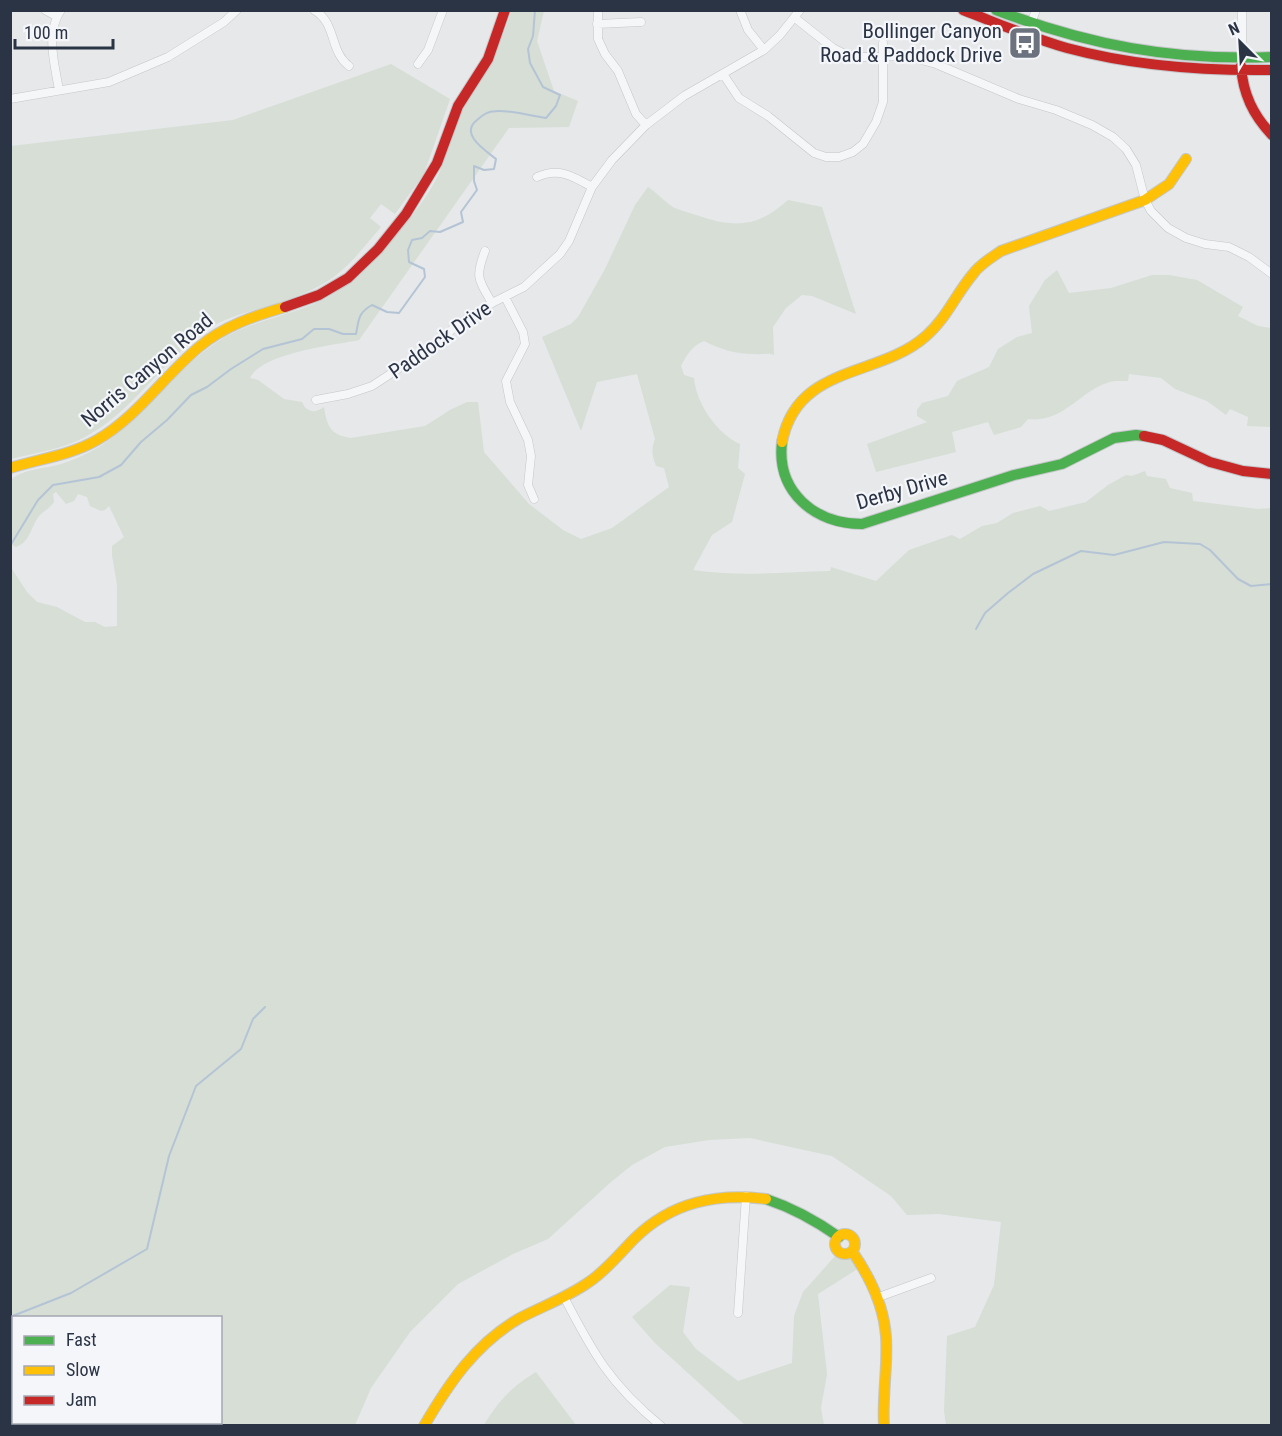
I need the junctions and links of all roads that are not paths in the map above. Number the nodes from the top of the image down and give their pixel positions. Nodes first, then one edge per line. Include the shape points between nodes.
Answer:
1 (45, 10) edge
2 (237, 10) edge
3 (314, 10) edge
4 (443, 10) edge
5 (505, 10) edge
6 (598, 10) edge
7 (740, 10) edge
8 (800, 10) edge
9 (963, 10) edge
10 (996, 10) edge
11 (1036, 10) edge
12 (1242, 10) edge
13 (58, 14) edge
14 (795, 18) junction
15 (641, 22) dead end
16 (597, 24) junction
17 (1030, 24) junction
18 (1027, 35) junction
19 (883, 43) dead end
20 (764, 50) junction
21 (883, 56) junction
22 (1272, 57) edge
23 (418, 64) dead end
24 (1241, 65) junction
25 (349, 66) dead end
26 (1272, 70) edge
27 (723, 74) junction
28 (59, 90) junction
29 (10, 99) edge
30 (646, 125) junction
31 (1272, 135) edge
32 (1186, 159) dead end
33 (537, 177) dead end
34 (592, 187) junction
35 (1145, 200) junction
36 (485, 251) dead end
37 (1272, 274) edge
38 (505, 297) junction
39 (492, 303) junction
40 (316, 400) dead end
41 (10, 468) edge
42 (1272, 474) edge
43 (534, 499) dead end
44 (746, 1196) junction
45 (931, 1278) dead end
46 (564, 1297) junction
47 (879, 1297) junction
48 (738, 1313) dead end
49 (424, 1425) edge
50 (661, 1425) edge
51 (884, 1425) edge

1 - 13 street
2 - 28 street via 168,57 109,82
3 - 25 street via 330,27 340,59
4 - 23 street via 428,50
5 - 41 street, Norris Canyon Road via 486,64 455,111 421,194 356,271 307,300 216,334 98,439 79,449
6 - 16 street
7 - 20 street via 748,30
8 - 14 street, Paddock Drive
9 - 18 street
10 - 17 street
11 - 17 street
12 - 24 street
13 - 28 street via 52,44
14 - 20 street, Paddock Drive
14 - 21 street via 845,54
15 - 16 street
16 - 30 street via 605,54 618,71 636,114
17 - 18 street
17 - 24 street via 1119,47
18 - 24 street via 1067,48 1181,68
19 - 21 street
20 - 27 street, Paddock Drive
21 - 27 street via 883,102 876,122 863,144 838,157 814,153 739,98
21 - 35 street via 907,56 936,64 1099,129 1126,149 1136,165
22 - 24 street
24 - 26 street
24 - 31 street via 1250,107
27 - 30 street, Paddock Drive via 684,96
28 - 29 street
30 - 34 street, Paddock Drive
32 - 35 street, Derby Drive via 1167,188
33 - 34 street via 557,171
34 - 38 street, Paddock Drive via 560,254 524,287
35 - 37 street via 1168,228 1205,244 1229,247
35 - 42 street, Derby Drive via 1002,251 971,276 927,336 898,356 832,377 808,393 791,416 783,441 789,484 816,513 836,523 862,524 1014,475 1062,465 1114,438 1136,435 1163,440 1210,462
36 - 39 street via 478,276
38 - 39 street, Paddock Drive
38 - 43 street via 525,344 506,381 510,402 528,440 528,485
39 - 40 street, Paddock Drive via 372,386
44 - 46 street via 714,1197 675,1210 640,1233 597,1277
44 - 47 street via 790,1206 838,1237 837,1250 844,1254 852,1251
44 - 48 street
45 - 47 street
46 - 49 street via 512,1323 477,1349 452,1379
46 - 50 street via 607,1372 637,1406
47 - 51 street via 886,1349

